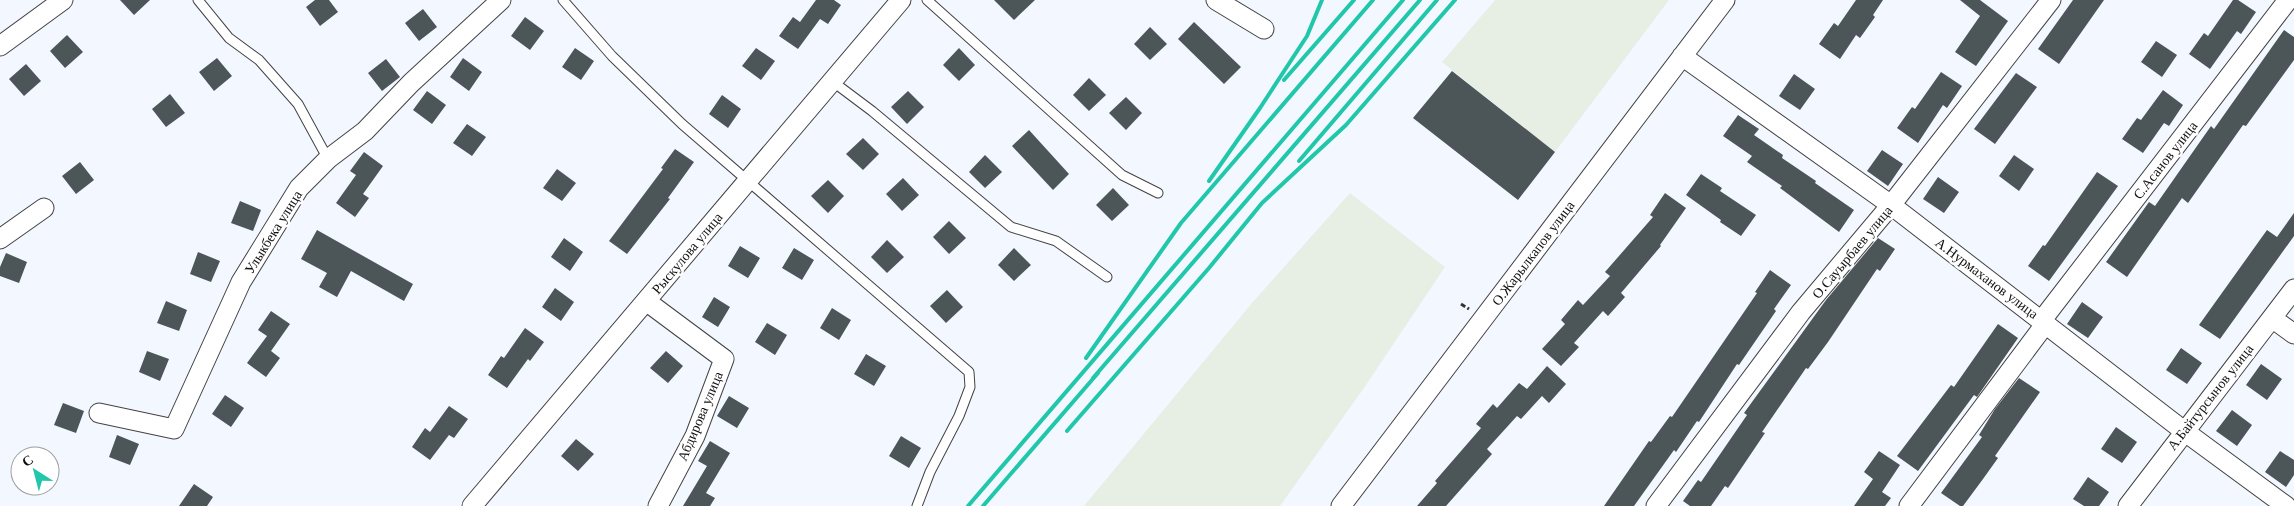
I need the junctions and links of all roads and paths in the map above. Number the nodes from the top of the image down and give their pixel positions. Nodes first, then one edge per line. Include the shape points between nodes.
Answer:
1 (63, 0) edge
2 (198, 0) edge
3 (501, 0) edge
4 (563, 0) edge
5 (901, 0) edge
6 (927, 0) edge
7 (1216, 0) edge
8 (1725, 0) edge
9 (2051, 0) edge
10 (2288, 0) edge
11 (1264, 29) dead end
12 (0, 46) edge
13 (1682, 56) junction
14 (832, 81) junction
15 (328, 159) junction
16 (747, 182) junction
17 (1158, 193) dead end
18 (1891, 205) junction
19 (44, 208) dead end
20 (0, 239) edge
21 (1107, 276) dead end
22 (2294, 289) edge
23 (646, 301) junction
24 (2272, 318) junction
25 (2044, 322) junction
26 (2294, 334) edge
27 (99, 413) dead end
28 (2184, 431) junction
29 (472, 506) edge
30 (658, 506) edge
31 (917, 506) edge
32 (1341, 506) edge
33 (1656, 506) edge
34 (1909, 506) edge
35 (2128, 506) edge
36 (2286, 506) edge

1 - 12 street
2 - 15 lane via 229,38 259,60 298,104
3 - 15 street, Улыкбека улица via 410,83 365,131
4 - 16 lane via 612,56
5 - 14 street, Рыскулова улица
6 - 17 lane via 1122,175
7 - 11 street
8 - 13 street, О.Жарылкапов улица
9 - 18 street, О.Сауырбаев улица
10 - 25 street, С.Асанов улица
13 - 18 street, А.Нурмаханов улица
13 - 32 street, О.Жарылкапов улица
14 - 16 street, Рыскулова улица
14 - 21 lane via 872,110 1011,227 1056,241
15 - 27 street, Улыкбека улица via 299,188 241,282 174,429
16 - 23 street, Рыскулова улица
16 - 31 lane via 968,372 970,387
18 - 25 street, А.Нурмаханов улица
18 - 33 street, О.Сауырбаев улица via 1801,312
19 - 20 street
22 - 24 street, А.Байтурсынов улица
23 - 29 street, Рыскулова улица
23 - 30 street, Абдирова улица via 724,359 695,436
24 - 26 street
24 - 28 street, А.Байтурсынов улица
25 - 28 street, А.Нурмаханов улица
25 - 34 street, С.Асанов улица
28 - 35 street, А.Байтурсынов улица
28 - 36 street, А.Нурмаханов улица

